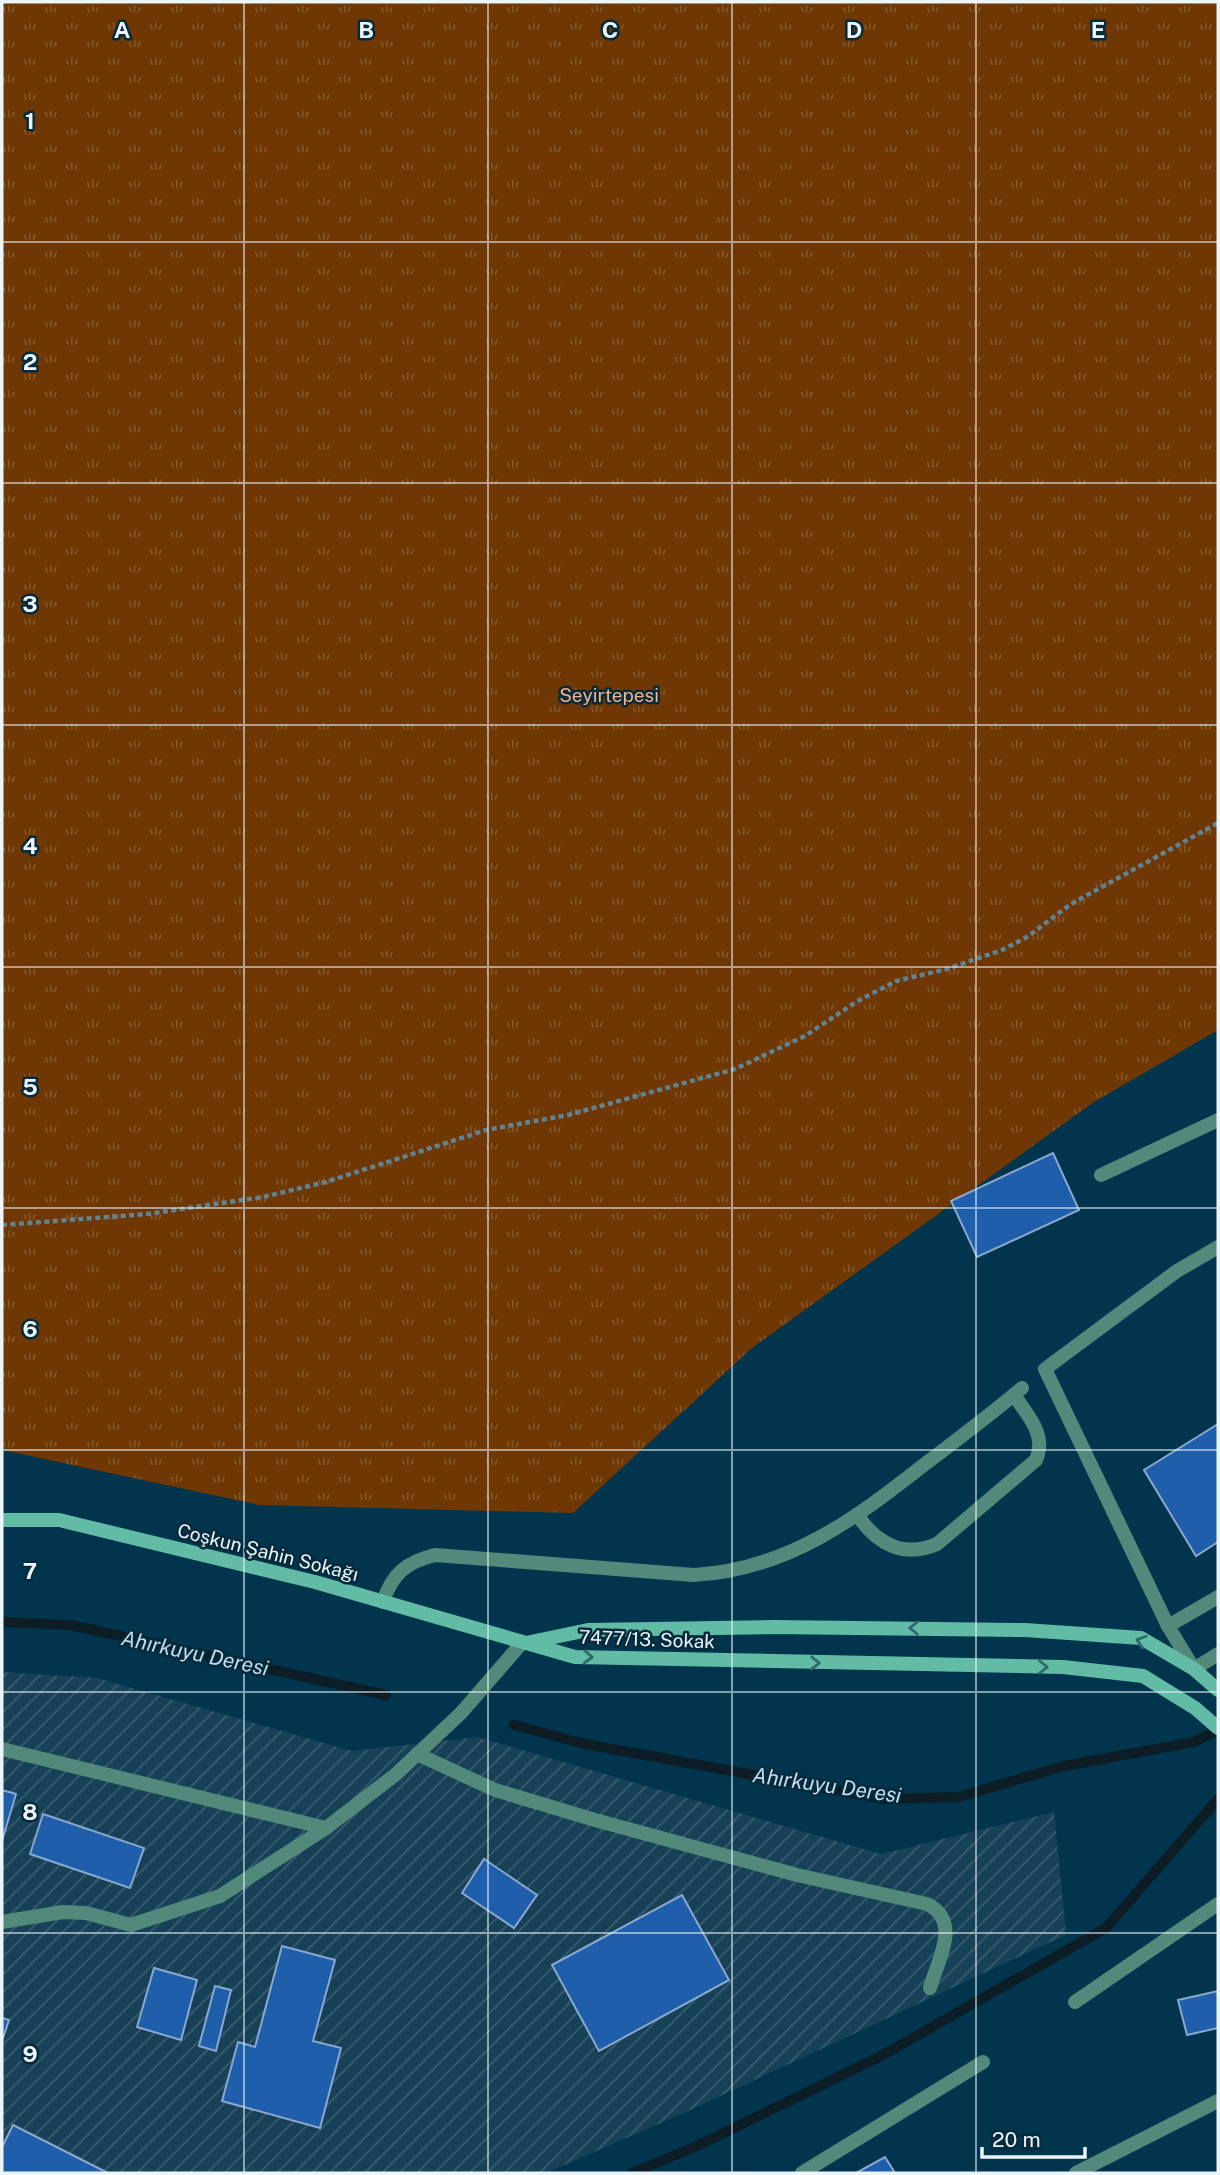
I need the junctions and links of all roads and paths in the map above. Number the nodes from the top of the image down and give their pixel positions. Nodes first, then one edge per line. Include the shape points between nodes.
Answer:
1 (1218, 824) edge
2 (1218, 1120) edge
3 (1101, 1175) dead end
4 (2, 1225) edge
5 (1218, 1247) edge
6 (858, 1517) junction
7 (2, 1520) edge
8 (1218, 1597) edge
9 (383, 1602) junction
10 (1168, 1626) junction
11 (521, 1644) junction
12 (1218, 1654) edge
13 (1194, 1669) junction
14 (1218, 1690) edge
15 (1218, 1728) edge
16 (2, 1749) edge
17 (417, 1754) junction
18 (326, 1828) junction
19 (1218, 1904) edge
20 (2, 1922) edge
21 (930, 1988) dead end
22 (1075, 2002) dead end
23 (983, 2062) dead end
24 (1218, 2101) edge
25 (802, 2173) edge
26 (1076, 2173) edge

1 - 4 path via 1071,904 1002,950 896,981 805,1036 736,1069 568,1115 486,1130 326,1182 263,1197 147,1214
2 - 3 street
5 - 10 street via 1177,1271 1045,1369
6 - 6 street via 875,1537 898,1549 937,1544 1036,1460 1039,1434 1018,1392
6 - 9 street via 777,1559 717,1573 672,1574 435,1555 420,1558 397,1573
7 - 9 street, Coşkun Şahin Sokağı via 59,1521
8 - 10 street
9 - 11 street, Coşkun Şahin Sokağı
10 - 13 street
13 -> 11 street, 7477/13. Sokak via 1141,1638 1025,1630 588,1630
11 -> 15 street, 7477/13. Sokak via 575,1657 1063,1667 1143,1676
11 - 17 street via 461,1713
12 - 13 street
13 - 14 street, 7477/13. Sokak
16 - 18 street
17 - 18 street
17 - 21 street via 495,1790 595,1820 784,1872 927,1904 943,1916 948,1928
18 - 20 street via 220,1896 131,1925 63,1912
19 - 22 street
23 - 25 street
24 - 26 street

